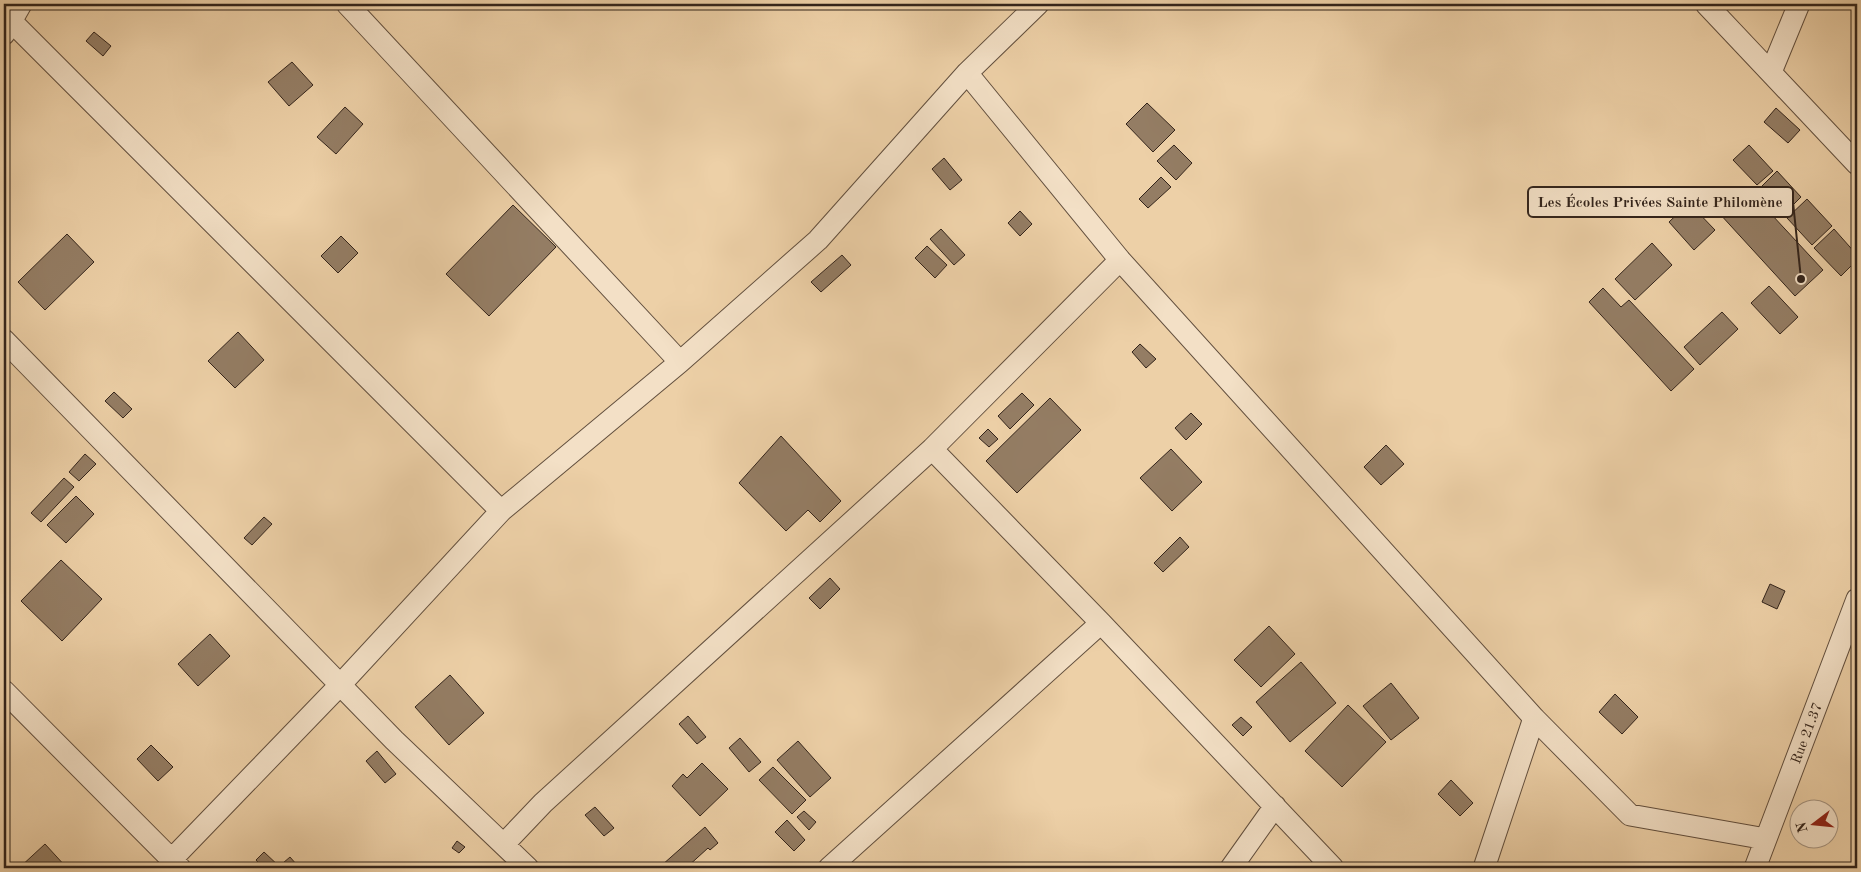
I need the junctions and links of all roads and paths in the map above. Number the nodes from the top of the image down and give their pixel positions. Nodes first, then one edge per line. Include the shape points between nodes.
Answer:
1 (347, 4) edge
2 (1038, 4) edge
3 (1706, 4) edge
4 (1799, 4) edge
5 (12, 20) edge
6 (1771, 72) junction
7 (967, 73) junction
8 (1857, 164) edge
9 (1120, 260) junction
10 (4, 340) edge
11 (680, 362) junction
12 (932, 448) junction
13 (501, 511) junction
14 (1857, 599) edge
15 (1101, 623) junction
16 (1850, 642) edge
17 (340, 684) junction
18 (4, 691) edge
19 (1534, 718) junction
20 (1275, 806) junction
21 (1766, 839) junction
22 (504, 844) junction
23 (176, 864) edge
24 (528, 868) edge
25 (829, 868) edge
26 (1231, 868) edge
27 (1333, 868) edge
28 (1484, 868) edge
29 (1755, 868) edge

1 - 11 street
2 - 7 street
3 - 6 street
4 - 6 street
5 - 13 street
6 - 8 street
7 - 9 street
7 - 11 street via 818,240
9 - 12 street
9 - 19 street
10 - 17 street
11 - 13 street
12 - 15 street
12 - 22 street via 543,803
13 - 17 street
14 - 16 street, Rue 21.37
15 - 20 street
15 - 25 street
16 - 21 street, Rue 21.37
17 - 22 street
17 - 23 street
18 - 23 street
19 - 21 street via 1630,815
19 - 28 street
20 - 26 street
20 - 27 street
21 - 29 street, Rue 21.37
22 - 24 street

